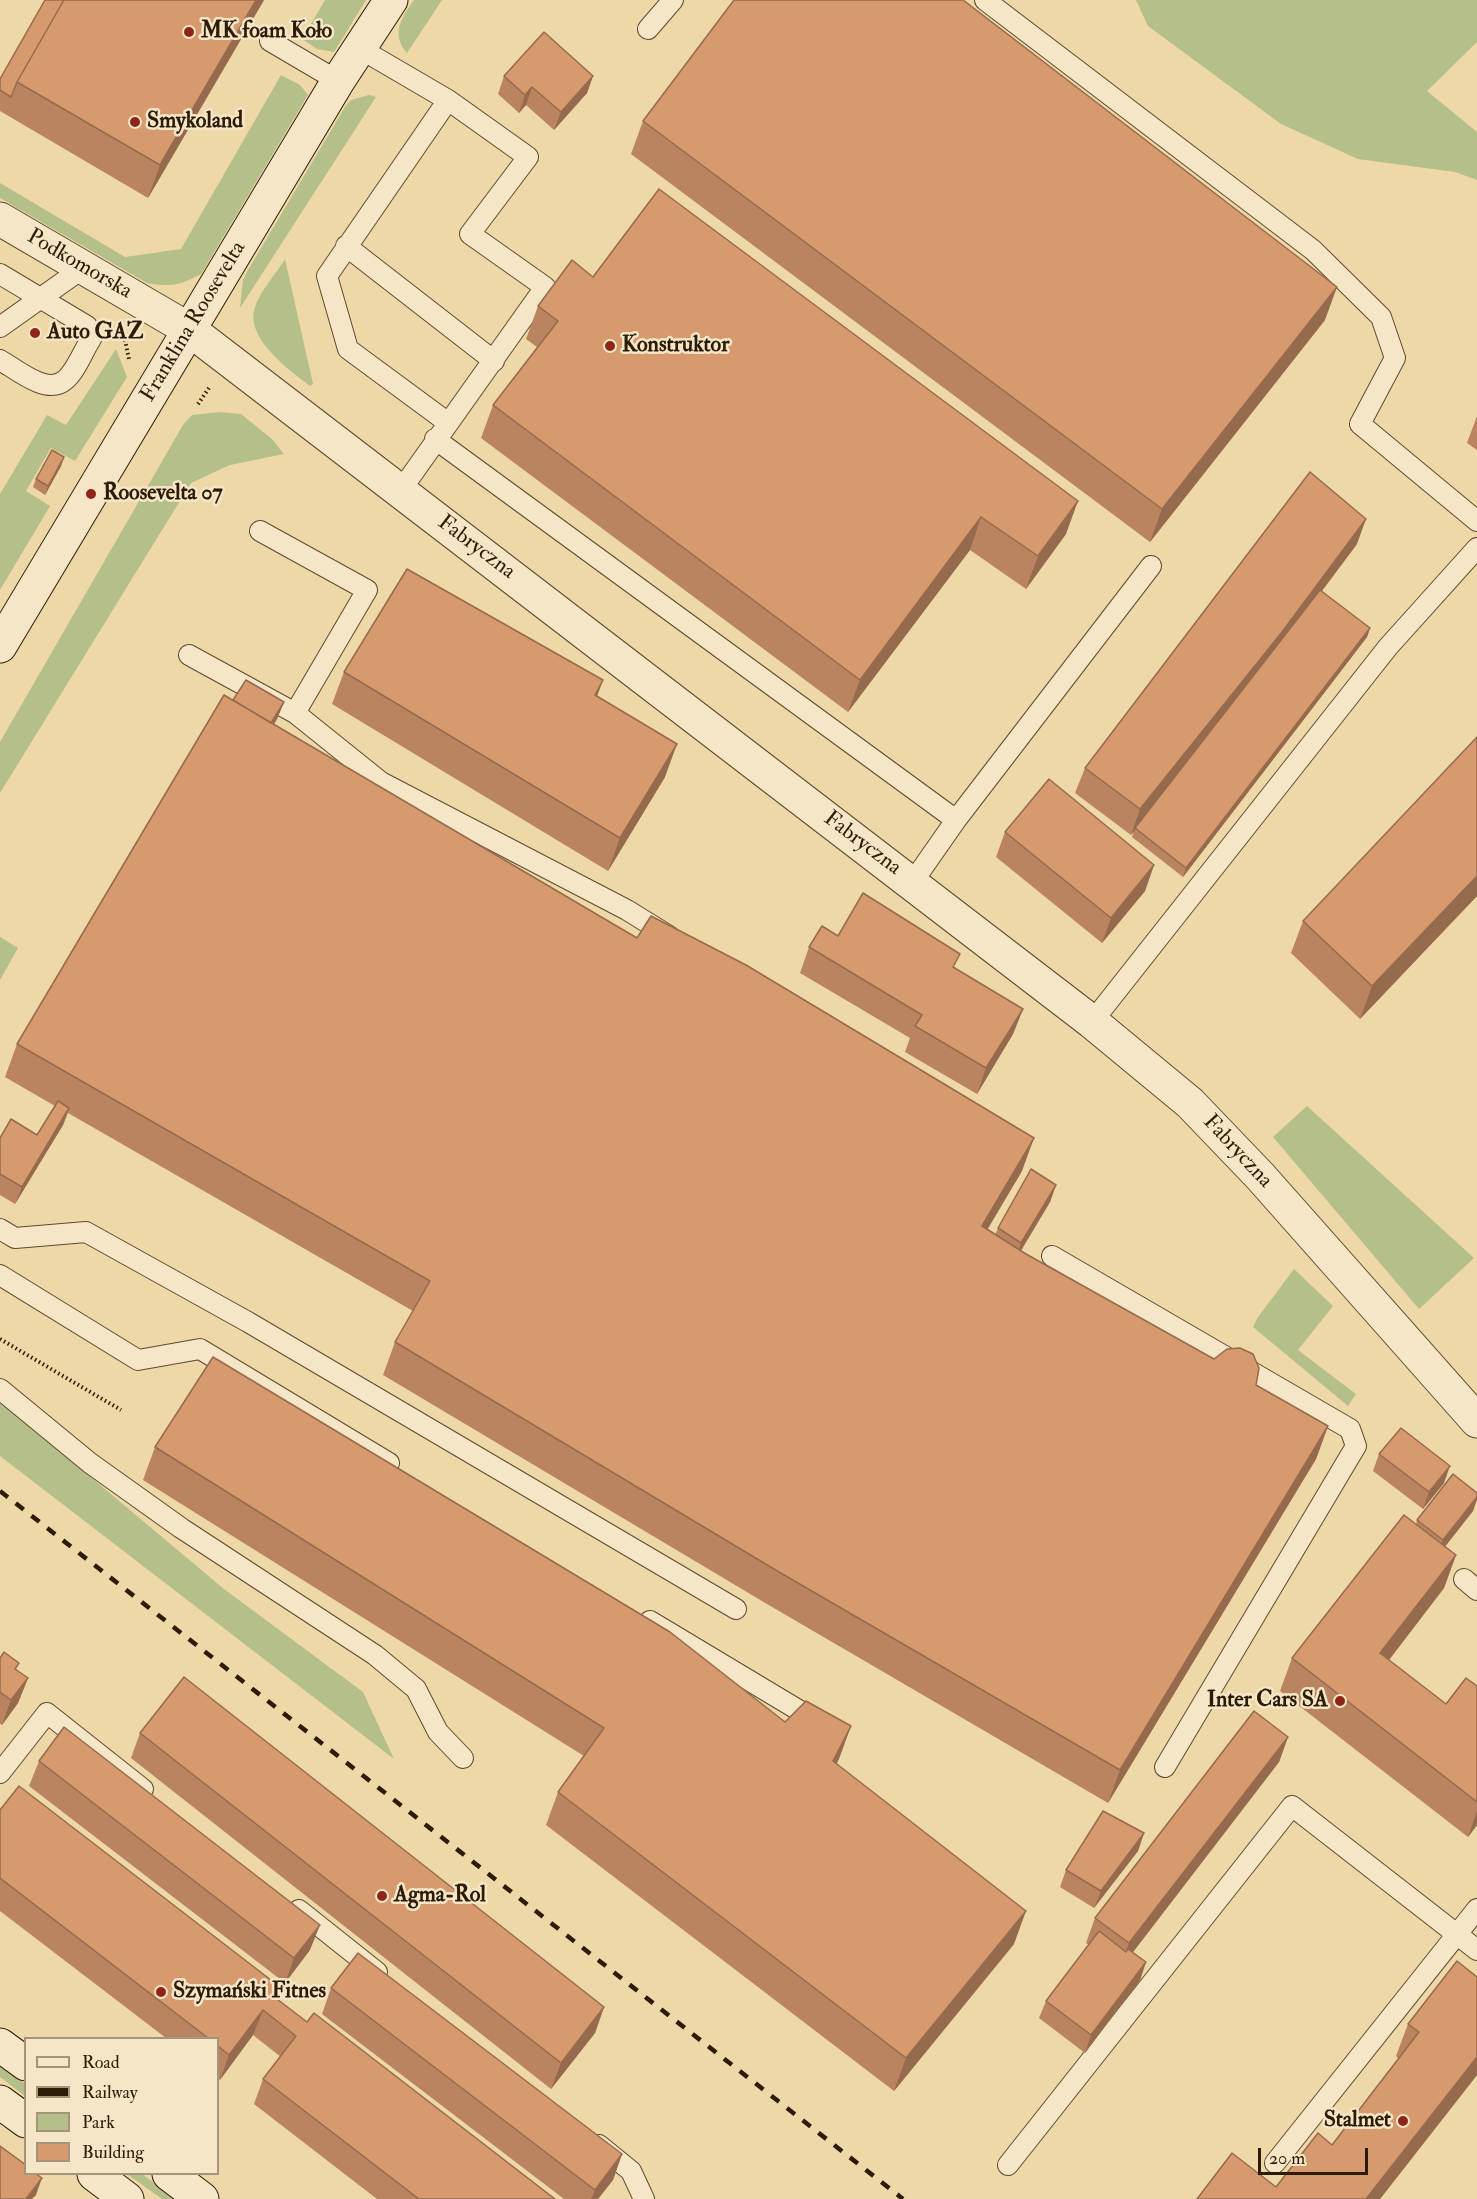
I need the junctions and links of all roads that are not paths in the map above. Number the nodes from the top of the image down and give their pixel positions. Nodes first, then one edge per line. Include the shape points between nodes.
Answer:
1 (391, 0) edge
2 (673, 0) edge
3 (985, 0) edge
4 (648, 29) dead end
5 (270, 41) dead end
6 (359, 48) junction
7 (338, 81) junction
8 (448, 100) junction
9 (0, 219) edge
10 (346, 246) junction
11 (83, 268) junction
12 (0, 274) edge
13 (40, 298) junction
14 (0, 327) edge
15 (190, 330) junction
16 (0, 360) edge
17 (494, 361) junction
18 (447, 422) junction
19 (435, 439) junction
20 (401, 490) junction
21 (1477, 521) edge
22 (260, 531) dead end
23 (1477, 548) edge
24 (1151, 566) dead end
25 (0, 646) edge
26 (189, 655) dead end
27 (295, 713) junction
28 (956, 819) junction
29 (912, 883) junction
30 (687, 947) edge
31 (1092, 1022) junction
32 (0, 1229) edge
33 (1052, 1256) dead end
34 (0, 1275) edge
35 (0, 1389) edge
36 (1477, 1421) edge
37 (402, 1471) edge
38 (736, 1609) dead end
39 (633, 1611) edge
40 (833, 1731) edge
41 (463, 1758) dead end
42 (1165, 1767) dead end
43 (0, 1773) edge
44 (160, 1802) edge
45 (283, 1898) edge
46 (1477, 1909) edge
47 (1457, 1935) junction
48 (1477, 1950) edge
49 (396, 1986) edge
50 (0, 2045) edge
51 (24, 2063) edge
52 (0, 2102) edge
53 (24, 2120) edge
54 (584, 2134) edge
55 (1275, 2163) dead end
56 (1008, 2165) dead end
57 (95, 2175) edge
58 (171, 2175) edge
59 (127, 2199) edge
60 (202, 2199) edge
61 (644, 2199) edge

1 - 6 street, Franklina Roosevelta
2 - 4 lane
3 - 21 lane via 1313,250 1382,317 1395,358 1360,424
5 - 7 lane
6 - 7 street, Franklina Roosevelta
6 - 8 lane
7 - 15 street, Franklina Roosevelta
8 - 10 lane
8 - 17 lane via 528,157 470,234 545,287
9 - 11 street, Podkomorska
10 - 17 lane
10 - 18 lane via 327,276 348,349
11 - 13 lane
11 - 15 street, Podkomorska
12 - 13 lane
13 - 14 lane
13 - 16 lane via 87,326 91,339 65,381 42,384
15 - 20 street, Fabryczna
15 - 25 street, Franklina Roosevelta
17 - 18 lane
18 - 19 lane
19 - 20 lane
19 - 28 lane
20 - 29 street, Fabryczna
22 - 27 lane via 367,590
23 - 31 lane via 1388,647
24 - 28 lane
26 - 27 lane
27 - 30 lane via 381,782 627,910
28 - 29 lane
29 - 31 street, Fabryczna
31 - 36 street, Fabryczna via 1190,1102
32 - 38 lane via 15,1238 86,1232 248,1322
33 - 42 lane via 1350,1428 1356,1446
34 - 37 lane via 138,1360 200,1349
35 - 41 lane via 90,1463 181,1528 375,1654 416,1689 438,1732
39 - 40 lane
43 - 44 lane via 47,1713
45 - 49 lane
46 - 47 lane
47 - 48 lane
47 - 55 lane
47 - 56 lane via 1292,1806
50 - 51 street
52 - 53 street
54 - 61 lane via 631,2171
57 - 59 street
58 - 60 street

